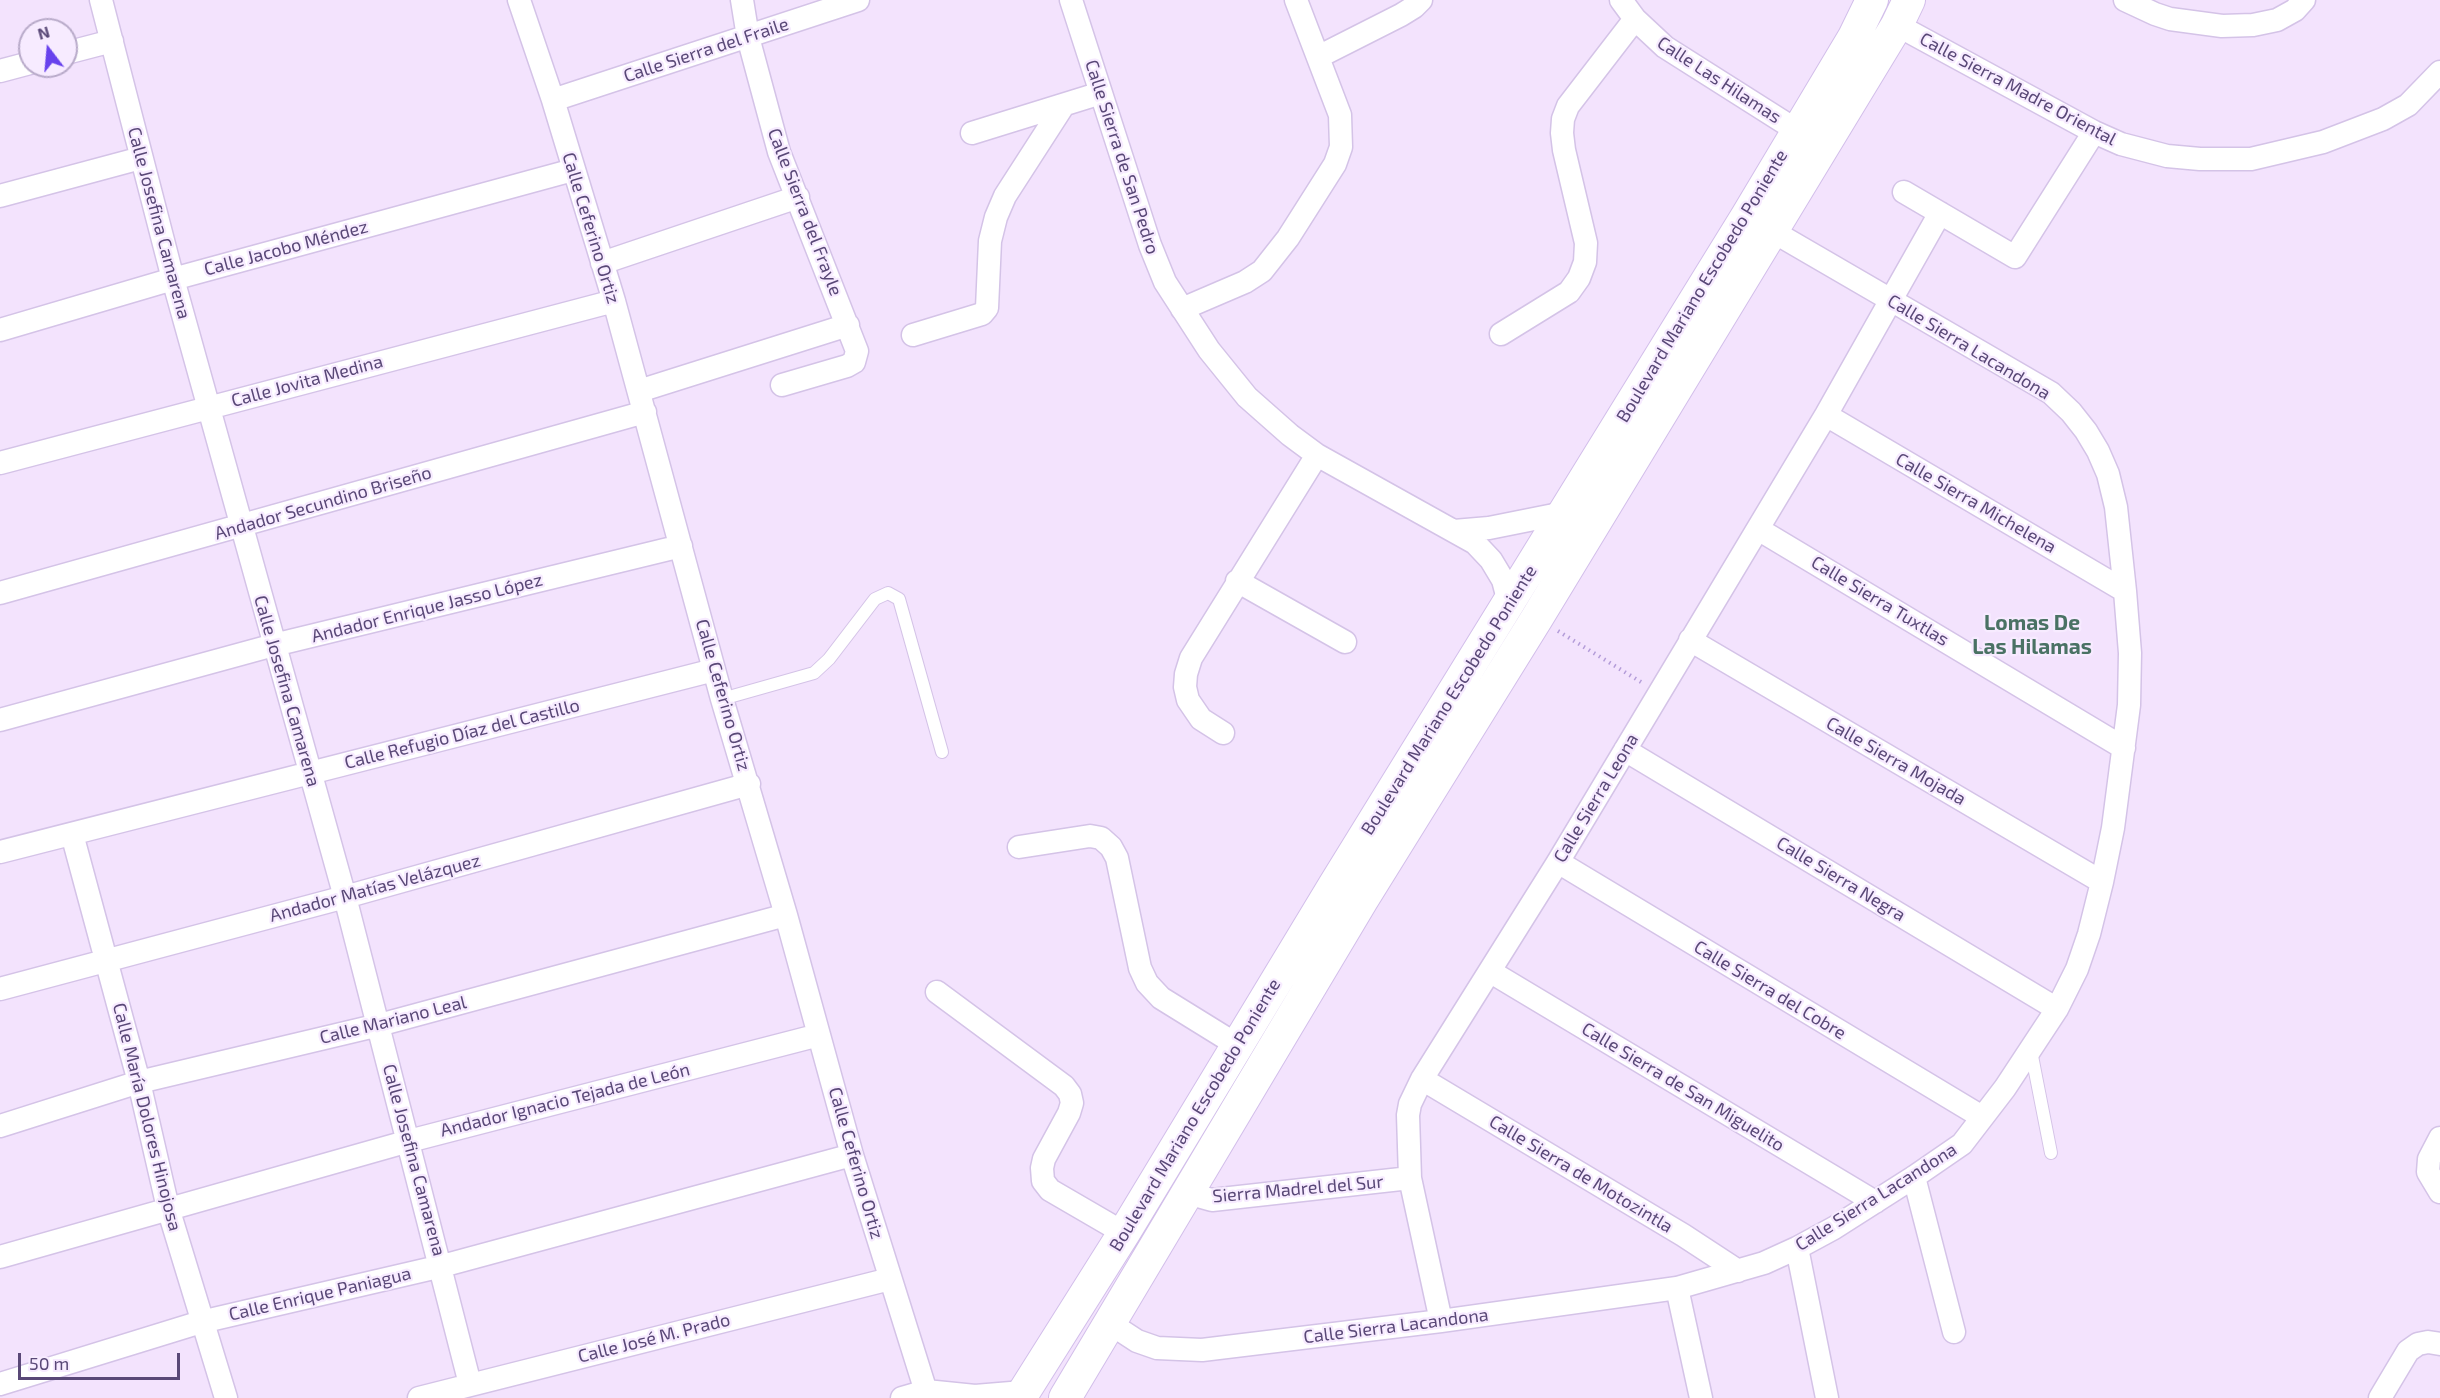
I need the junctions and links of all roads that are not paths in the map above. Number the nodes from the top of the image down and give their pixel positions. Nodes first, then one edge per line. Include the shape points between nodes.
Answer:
1 (101, 0) edge
2 (519, 0) edge
3 (742, 0) edge
4 (858, 0) edge
5 (1071, 0) edge
6 (1296, 0) edge
7 (1421, 0) edge
8 (1621, 0) edge
9 (1872, 0) edge
10 (2125, 0) edge
11 (2304, 0) edge
12 (2158, 7) edge
13 (1903, 12) edge
14 (1635, 19) junction
15 (748, 37) junction
16 (112, 41) junction
17 (78, 50) edge
18 (1318, 57) junction
19 (18, 66) edge
20 (0, 70) edge
21 (2439, 75) edge
22 (1101, 93) junction
23 (553, 100) junction
24 (1063, 106) junction
25 (1796, 130) junction
26 (2094, 132) junction
27 (972, 133) dead end
28 (141, 158) junction
29 (573, 170) junction
30 (1904, 192) dead end
31 (0, 196) edge
32 (798, 197) junction
33 (1940, 213) junction
34 (1759, 224) junction
35 (602, 263) junction
36 (173, 279) junction
37 (614, 300) junction
38 (1892, 301) junction
39 (1182, 309) junction
40 (848, 325) junction
41 (0, 330) edge
42 (1501, 334) dead end
43 (913, 335) dead end
44 (782, 385) dead end
45 (642, 401) junction
46 (208, 407) junction
47 (1826, 415) junction
48 (1317, 455) junction
49 (0, 464) edge
50 (1564, 513) junction
51 (241, 526) junction
52 (1758, 528) junction
53 (1454, 531) junction
54 (681, 546) junction
55 (1237, 581) junction
56 (2125, 591) junction
57 (0, 593) edge
58 (1509, 603) junction
59 (1690, 640) junction
60 (1345, 642) dead end
61 (274, 645) junction
62 (714, 670) junction
63 (722, 699) junction
64 (0, 720) edge
65 (1223, 733) dead end
66 (2124, 748) junction
67 (1625, 750) junction
68 (942, 752) dead end
69 (310, 772) junction
70 (749, 784) junction
71 (72, 834) junction
72 (1019, 847) dead end
73 (0, 852) edge
74 (1558, 862) junction
75 (2102, 882) junction
76 (1335, 884) junction
77 (345, 897) junction
78 (1362, 900) junction
79 (786, 915) junction
80 (107, 960) junction
81 (1491, 972) junction
82 (0, 989) edge
83 (937, 992) dead end
84 (2057, 1009) junction
85 (379, 1025) junction
86 (819, 1035) junction
87 (1237, 1045) junction
88 (2031, 1049) junction
89 (1422, 1079) junction
90 (139, 1082) junction
91 (1982, 1117) junction
92 (0, 1126) edge
93 (2440, 1138) edge
94 (409, 1141) junction
95 (2051, 1153) dead end
96 (852, 1155) junction
97 (1914, 1177) junction
98 (1410, 1178) junction
99 (2440, 1192) edge
100 (1187, 1193) junction
101 (1875, 1202) junction
102 (168, 1208) junction
103 (1124, 1233) junction
104 (1797, 1248) junction
105 (0, 1257) edge
106 (442, 1266) junction
107 (1737, 1271) junction
108 (890, 1279) junction
109 (1677, 1288) junction
110 (1441, 1320) junction
111 (201, 1322) junction
112 (1110, 1324) junction
113 (1954, 1332) dead end
114 (2434, 1343) edge
115 (0, 1384) edge
116 (471, 1384) junction
117 (927, 1395) edge
118 (1021, 1395) edge
119 (226, 1398) edge
120 (419, 1398) edge
121 (902, 1398) edge
122 (1065, 1398) edge
123 (1701, 1398) edge
124 (1827, 1398) edge
125 (2380, 1398) edge

1 - 16 street, Calle Josefina Camarena
2 - 23 street, Calle Ceferino Ortiz
3 - 15 street, Calle Sierra del Frayle
4 - 15 street, Calle Sierra del Fraile
5 - 22 street, Calle Sierra de San Pedro
6 - 18 street
7 - 18 street via 1414,8
8 - 14 street, Calle Las Hilamas
9 - 25 street, Boulevard Mariano Escobedo Poniente via 1854,37
10 - 12 street
11 - 12 street via 2277,20 2253,25 2222,26
13 - 26 street, Calle Sierra Madre Oriental
13 - 34 street, Boulevard Mariano Escobedo Poniente
14 - 25 street, Calle Las Hilamas via 1665,47
14 - 42 street via 1563,119 1564,150 1586,243 1579,278 1569,292
15 - 23 street, Calle Sierra del Fraile
15 - 32 street, Calle Sierra del Frayle via 779,152
16 - 17 street
16 - 28 street, Calle Josefina Camarena
18 - 39 street via 1340,115 1341,147 1335,164 1262,271
19 - 20 street
21 - 26 street, Calle Sierra Madre Oriental via 2408,105 2383,120 2323,142 2251,159 2167,156 2142,151
22 - 24 street
22 - 39 street, Calle Sierra de San Pedro via 1150,246
23 - 29 street, Calle Ceferino Ortiz
24 - 27 street
24 - 43 street via 1005,196 996,217 990,241 987,308 982,314
25 - 34 street, Boulevard Mariano Escobedo Poniente
26 - 33 street via 2015,257
28 - 31 street
28 - 36 street, Calle Josefina Camarena
29 - 35 street, Calle Ceferino Ortiz
29 - 36 street, Calle Jacobo Méndez
30 - 33 street
32 - 35 street
32 - 40 street, Calle Sierra del Frayle
33 - 38 street, Calle Sierra Leona
34 - 38 street, Calle Sierra Lacandona
34 - 50 street, Boulevard Mariano Escobedo Poniente
34 - 78 street, Boulevard Mariano Escobedo Poniente via 1537,618
35 - 37 street, Calle Ceferino Ortiz
36 - 41 street, Calle Jacobo Méndez
36 - 46 street, Calle Josefina Camarena
37 - 45 street, Calle Ceferino Ortiz
37 - 46 street, Calle Jovita Medina
38 - 47 street, Calle Sierra Leona
38 - 56 street, Calle Sierra Lacandona via 2051,393 2071,412 2098,451 2108,474 2116,507
39 - 48 street, Calle Sierra de San Pedro via 1247,397
40 - 44 street, Calle Sierra del Frayle via 857,351 854,362
40 - 45 street, Andador Secundino Briseño
45 - 51 street, Andador Secundino Briseño
45 - 54 street, Calle Ceferino Ortiz
46 - 49 street, Calle Jovita Medina
46 - 51 street, Calle Josefina Camarena
47 - 52 street, Calle Sierra Leona
47 - 56 street, Calle Sierra Michelena
48 - 53 street, Calle Sierra de San Pedro
48 - 55 street
50 - 53 street
50 - 58 street, Boulevard Mariano Escobedo Poniente
51 - 57 street, Andador Secundino Briseño
51 - 61 street, Calle Josefina Camarena
52 - 59 street, Calle Sierra Leona
52 - 66 street, Calle Sierra Tuxtlas
53 - 58 street, Calle Sierra de San Pedro via 1475,543 1491,560 1503,580
54 - 61 street, Andador Enrique Jasso López
54 - 62 street, Calle Ceferino Ortiz
55 - 60 street
55 - 65 street via 1191,658 1186,674 1185,687 1194,712
56 - 66 street, Calle Sierra Lacandona via 2130,652
58 - 76 street, Boulevard Mariano Escobedo Poniente
59 - 67 street, Calle Sierra Leona
59 - 75 street, Calle Sierra Mojada
61 - 64 street, Andador Enrique Jasso López
61 - 69 street, Calle Josefina Camarena
62 - 63 street, Calle Ceferino Ortiz
62 - 69 street, Calle Refugio Díaz del Castillo
63 - 68 lane via 814,673 874,599 888,593 899,599
63 - 70 street, Calle Ceferino Ortiz
66 - 75 street, Calle Sierra Lacandona
67 - 74 street, Calle Sierra Leona
67 - 84 street, Calle Sierra Negra
69 - 71 street, Calle Refugio Díaz del Castillo
69 - 77 street, Calle Josefina Camarena
70 - 77 street, Andador Matías Velázquez
70 - 79 street, Calle Ceferino Ortiz
71 - 73 street, Calle Refugio Díaz del Castillo
71 - 80 street, Calle María Dolores Hinojosa
72 - 87 street via 1090,836 1101,838 1112,847 1140,968 1147,983 1161,998
74 - 81 street, Calle Sierra Leona
74 - 91 street, Calle Sierra del Cobre
75 - 84 street, Calle Sierra Lacandona via 2080,960
76 - 78 street
76 - 87 street, Boulevard Mariano Escobedo Poniente
77 - 80 street, Andador Matías Velázquez
77 - 85 street, Calle Josefina Camarena
78 - 100 street, Boulevard Mariano Escobedo Poniente
79 - 85 street, Calle Mariano Leal
79 - 86 street, Calle Ceferino Ortiz
80 - 82 street, Andador Matías Velázquez
80 - 90 street, Calle María Dolores Hinojosa
81 - 89 street, Calle Sierra Leona
81 - 101 street, Calle Sierra de San Miguelito
83 - 103 street via 1064,1086 1070,1094 1070,1113 1044,1159 1043,1181 1050,1190
84 - 88 street, Calle Sierra Lacandona
85 - 90 street, Calle Mariano Leal
85 - 94 street, Calle Josefina Camarena
86 - 94 street, Andador Ignacio Tejada de León
86 - 96 street, Calle Ceferino Ortiz
87 - 103 street, Boulevard Mariano Escobedo Poniente
88 - 91 street, Calle Sierra Lacandona
88 - 95 lane
89 - 98 street, Calle Sierra Leona via 1407,1115
89 - 107 street, Calle Sierra de Motozintla
90 - 92 street, Calle Mariano Leal
90 - 102 street, Calle María Dolores Hinojosa
91 - 97 street, Calle Sierra Lacandona via 1962,1144
93 - 99 street via 2427,1172
94 - 102 street, Andador Ignacio Tejada de León
94 - 106 street, Calle Josefina Camarena
96 - 106 street, Calle Enrique Paniagua
96 - 108 street, Calle Ceferino Ortiz
97 - 101 street, Calle Sierra Lacandona
97 - 113 street
98 - 100 street, Sierra Madrel del Sur via 1212,1200
98 - 110 street, Calle Sierra Leona
100 - 112 street, Boulevard Mariano Escobedo Poniente
101 - 104 street, Calle Sierra Lacandona
102 - 105 street, Andador Ignacio Tejada de León
102 - 111 street, Calle María Dolores Hinojosa
103 - 118 street, Boulevard Mariano Escobedo Poniente
104 - 107 street, Calle Sierra Lacandona
104 - 124 street
106 - 111 street, Calle Enrique Paniagua
106 - 116 street, Calle Josefina Camarena
107 - 109 street, Calle Sierra Lacandona
108 - 116 street, Calle José M. Prado
108 - 117 street, Calle Ceferino Ortiz
109 - 110 street, Calle Sierra Lacandona
109 - 123 street
110 - 112 street, Calle Sierra Lacandona via 1177,1351 1137,1341
111 - 115 street, Calle Enrique Paniagua
111 - 119 street, Calle María Dolores Hinojosa
112 - 122 street, Boulevard Mariano Escobedo Poniente
114 - 125 street via 2418,1344 2408,1350
116 - 120 street, Calle José M. Prado
117 - 118 street
117 - 121 street

